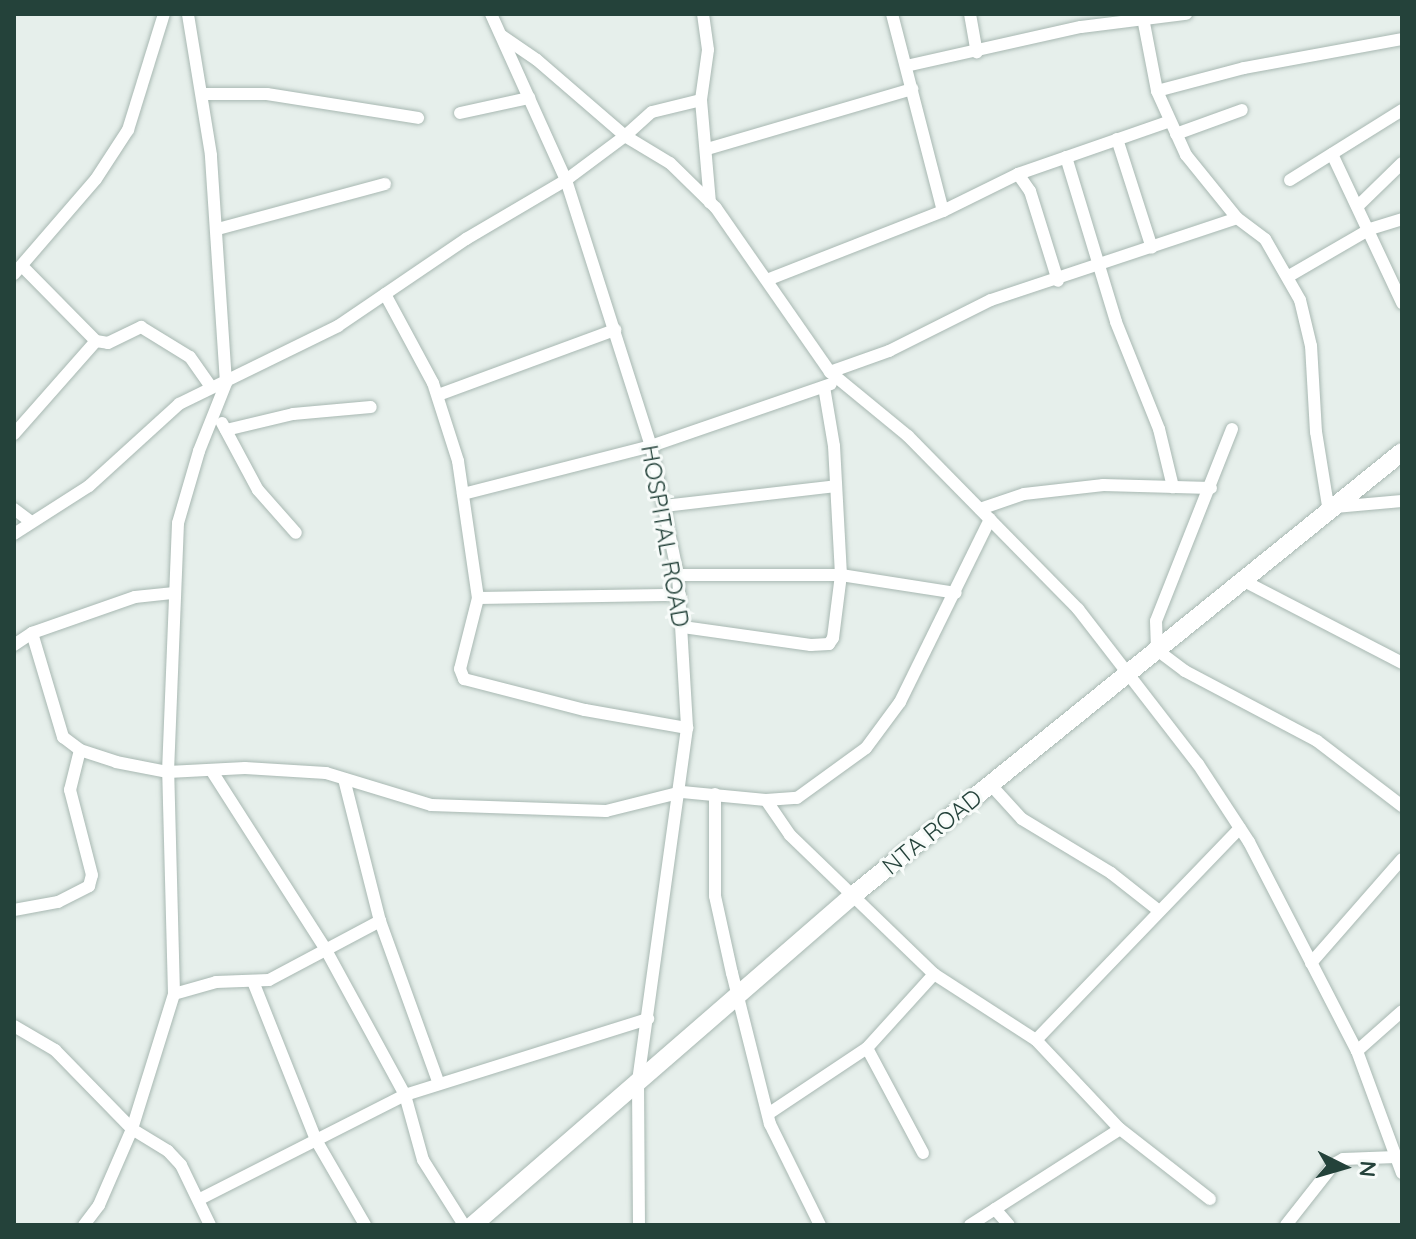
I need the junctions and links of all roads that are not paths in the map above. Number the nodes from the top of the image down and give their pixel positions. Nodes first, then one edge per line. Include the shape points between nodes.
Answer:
1 (164, 14) edge
2 (188, 14) edge
3 (491, 14) edge
4 (703, 14) edge
5 (892, 14) edge
6 (970, 14) edge
7 (1176, 14) edge
8 (1186, 14) edge
9 (1143, 18) junction
10 (500, 35) junction
11 (1402, 39) edge
12 (977, 52) junction
13 (906, 66) junction
14 (912, 89) junction
15 (1157, 91) junction
16 (202, 94) junction
17 (529, 98) junction
18 (701, 100) junction
19 (1242, 110) dead end
20 (1402, 110) edge
21 (460, 113) dead end
22 (418, 118) dead end
23 (1170, 121) junction
24 (1176, 134) junction
25 (625, 136) junction
26 (1117, 139) junction
27 (707, 149) junction
28 (1332, 154) junction
29 (1066, 157) junction
30 (1402, 163) edge
31 (1018, 174) junction
32 (566, 180) junction
33 (1290, 180) dead end
34 (385, 184) dead end
35 (710, 203) junction
36 (1359, 205) junction
37 (943, 211) junction
38 (1237, 218) junction
39 (1402, 219) edge
40 (218, 229) junction
41 (1370, 229) junction
42 (1152, 248) junction
43 (1098, 267) junction
44 (18, 270) edge
45 (1289, 276) junction
46 (767, 280) junction
47 (1058, 281) junction
48 (385, 294) junction
49 (1402, 303) edge
50 (615, 330) junction
51 (96, 341) junction
52 (830, 372) junction
53 (840, 381) junction
54 (226, 383) junction
55 (211, 387) junction
56 (824, 387) junction
57 (438, 395) junction
58 (371, 407) dead end
59 (216, 413) junction
60 (1232, 429) dead end
61 (226, 430) junction
62 (14, 434) edge
63 (651, 446) junction
64 (1402, 452) edge
65 (836, 486) junction
66 (1173, 487) junction
67 (1211, 488) junction
68 (463, 494) junction
69 (1402, 501) edge
70 (664, 506) junction
71 (14, 509) edge
72 (980, 509) junction
73 (1332, 510) junction
74 (990, 519) junction
75 (30, 521) junction
76 (296, 533) dead end
77 (14, 534) edge
78 (678, 575) junction
79 (841, 575) junction
80 (1244, 581) junction
81 (172, 593) junction
82 (956, 593) junction
83 (680, 595) junction
84 (478, 598) junction
85 (683, 627) junction
86 (32, 633) junction
87 (14, 645) edge
88 (1157, 650) junction
89 (1402, 663) edge
90 (1129, 674) junction
91 (687, 728) junction
92 (80, 750) junction
93 (168, 772) junction
94 (213, 773) junction
95 (344, 779) junction
96 (990, 784) junction
97 (682, 792) junction
98 (715, 794) junction
99 (766, 800) junction
100 (1402, 806) edge
101 (1240, 828) junction
102 (1402, 859) edge
103 (851, 897) junction
104 (14, 910) edge
105 (1158, 910) junction
106 (380, 921) junction
107 (326, 950) junction
108 (1311, 963) junction
109 (934, 974) junction
110 (254, 984) junction
111 (741, 993) junction
112 (174, 994) junction
113 (1402, 1011) edge
114 (648, 1019) junction
115 (14, 1026) edge
116 (1036, 1040) junction
117 (867, 1048) junction
118 (1357, 1051) junction
119 (638, 1083) junction
120 (439, 1084) junction
121 (405, 1095) junction
122 (768, 1114) junction
123 (132, 1129) junction
124 (1120, 1129) junction
125 (316, 1140) junction
126 (923, 1153) dead end
127 (1396, 1157) junction
128 (1402, 1173) edge
129 (200, 1199) junction
130 (1210, 1199) dead end
131 (995, 1209) junction
132 (84, 1225) edge
133 (210, 1225) edge
134 (365, 1225) edge
135 (464, 1225) edge
136 (473, 1225) edge
137 (639, 1225) edge
138 (820, 1225) edge
139 (970, 1225) edge
140 (1009, 1225) edge
141 (1286, 1225) edge

1 - 44 street via 128,130 96,179
2 - 16 street
3 - 10 street, HOSPITAL ROAD
4 - 18 street via 708,50
5 - 13 street
6 - 12 street
7 - 8 street
7 - 9 street
9 - 12 street
9 - 15 street
10 - 17 street, HOSPITAL ROAD
10 - 25 street
11 - 15 street via 1258,65
12 - 13 street
13 - 14 street
14 - 27 street
14 - 37 street
15 - 23 street
16 - 22 street via 267,94
16 - 40 street
17 - 21 street
17 - 32 street, HOSPITAL ROAD
18 - 25 street via 652,112
18 - 27 street
19 - 24 street
20 - 28 street
23 - 24 street
23 - 26 street
24 - 38 street via 1186,155
25 - 32 street
25 - 35 street via 670,163
26 - 29 street
26 - 42 street
27 - 35 street
28 - 33 street
28 - 36 street
29 - 31 street
29 - 43 street
30 - 36 street
31 - 37 street
31 - 47 street via 1030,191
32 - 48 street
32 - 50 street, HOSPITAL ROAD
34 - 40 street
35 - 46 street
36 - 41 street
37 - 46 street
38 - 42 street
38 - 45 street via 1265,239
39 - 41 street
40 - 54 street
41 - 45 street
41 - 49 street
42 - 43 street
43 - 47 street
43 - 66 street via 1159,429
44 - 51 street
45 - 73 street via 1308,324
46 - 52 street
47 - 52 street via 991,300 889,351
48 - 54 street via 338,326
48 - 57 street
50 - 57 street
50 - 63 street, HOSPITAL ROAD
51 - 55 street via 108,343 141,327 190,357
51 - 62 street
52 - 53 street
53 - 56 street
53 - 72 street via 908,436
54 - 55 street
54 - 59 street
55 - 75 street via 179,404 89,486
56 - 63 street
56 - 65 street
57 - 68 street
58 - 61 street via 293,414
59 - 61 street
59 - 81 street via 178,523
60 - 67 street
61 - 76 street via 258,490
63 - 68 street
63 - 70 street, HOSPITAL ROAD
64 - 73 street, NTA ROAD
65 - 70 street
65 - 79 street
66 - 67 street
66 - 72 street via 1103,485 1024,494
67 - 88 street via 1156,621
68 - 84 street
69 - 73 street
70 - 78 street, HOSPITAL ROAD
71 - 75 street
72 - 74 street
73 - 80 street, NTA ROAD
74 - 82 street
74 - 90 street via 1078,609
75 - 77 street
78 - 79 street
78 - 83 street, HOSPITAL ROAD
79 - 82 street
79 - 85 street via 833,638 823,646
80 - 88 street, NTA ROAD
80 - 89 street
81 - 86 street via 135,597
81 - 93 street
82 - 99 street via 900,702 866,748 797,798
83 - 84 street
83 - 85 street, HOSPITAL ROAD
84 - 91 street via 460,669 464,679 585,710
85 - 91 street, HOSPITAL ROAD
86 - 87 street
86 - 92 street via 57,728
88 - 90 street, NTA ROAD
88 - 100 street via 1185,671 1317,741
90 - 96 street, NTA ROAD
90 - 101 street
91 - 97 street, HOSPITAL ROAD
92 - 93 street
92 - 104 street via 70,790 92,875 89,886 58,902
93 - 94 street
93 - 112 street
94 - 95 street via 280,768
94 - 107 street
95 - 97 street via 431,805 606,811
95 - 106 street
96 - 103 street, NTA ROAD
96 - 105 street via 1022,819 1111,873
97 - 98 street
97 - 114 street, HOSPITAL ROAD
98 - 99 street
98 - 111 street via 715,896
99 - 103 street via 790,835
101 - 105 street
101 - 108 street
102 - 108 street
103 - 109 street
103 - 111 street, NTA ROAD
105 - 116 street
106 - 107 street
106 - 120 street
107 - 110 street
107 - 121 street
108 - 118 street
109 - 116 street
109 - 117 street
110 - 112 street via 216,982
110 - 125 street
111 - 119 street, NTA ROAD
111 - 122 street
112 - 123 street
113 - 118 street
114 - 119 street, HOSPITAL ROAD
114 - 120 street
115 - 123 street via 55,1050
116 - 124 street
117 - 122 street
117 - 126 street
118 - 127 street
119 - 136 street, NTA ROAD
119 - 137 street, HOSPITAL ROAD
120 - 121 street
121 - 125 street
121 - 135 street via 423,1160
122 - 138 street
123 - 129 street via 168,1151
123 - 132 street
124 - 130 street
124 - 131 street
125 - 129 street
125 - 134 street
127 - 128 street
127 - 141 street via 1334,1164
129 - 133 street
131 - 139 street
131 - 140 street

